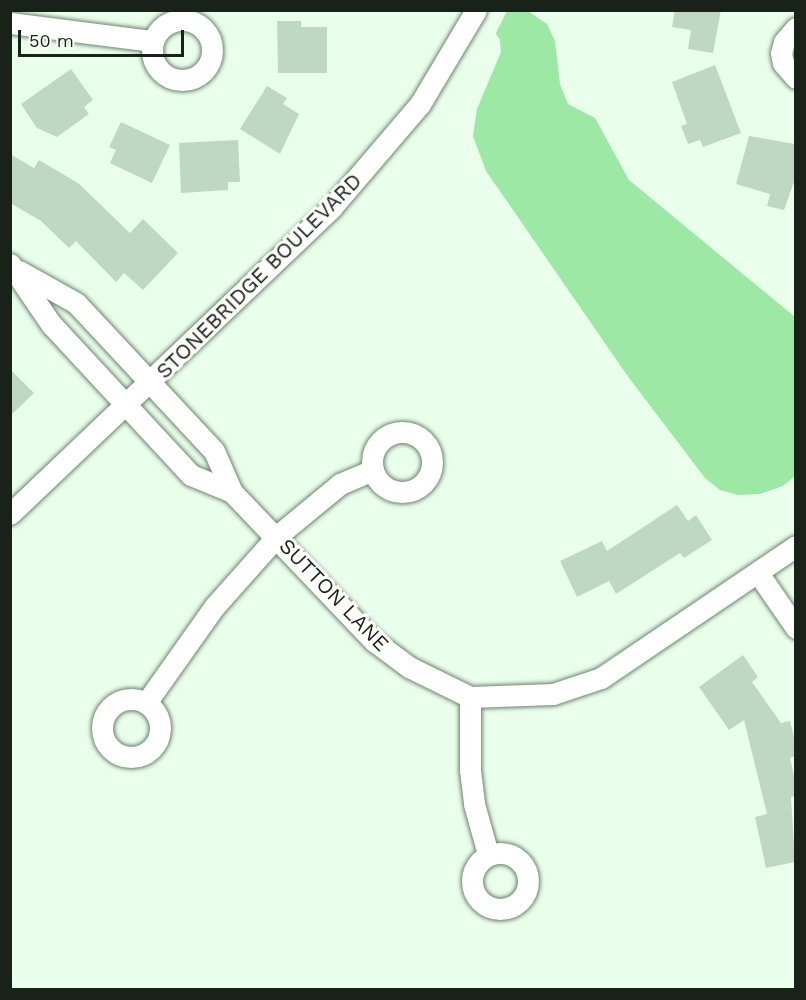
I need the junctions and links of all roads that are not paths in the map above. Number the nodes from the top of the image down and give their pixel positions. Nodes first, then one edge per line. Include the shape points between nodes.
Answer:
1 (473, 18) edge
2 (10, 23) edge
3 (795, 28) edge
4 (153, 41) dead end
5 (795, 78) edge
6 (14, 267) edge
7 (152, 382) junction
8 (126, 407) junction
9 (373, 470) dead end
10 (232, 492) junction
11 (10, 514) edge
12 (277, 536) junction
13 (795, 546) edge
14 (758, 573) junction
15 (795, 628) edge
16 (470, 697) junction
17 (146, 703) dead end
18 (488, 854) dead end

1 - 7 street, STONEBRIDGE BOULEVARD via 420,104 375,160
2 - 4 street
3 - 5 street via 788,34 782,53 783,63
6 - 7 street via 76,303
6 - 8 street, SUTTON LANE via 51,324
7 - 8 street, STONEBRIDGE BOULEVARD
7 - 10 street via 214,451
8 - 10 street, SUTTON LANE via 191,475
8 - 11 street, STONEBRIDGE BOULEVARD
9 - 12 street via 340,483
10 - 12 street, SUTTON LANE
12 - 16 street, SUTTON LANE via 374,641 409,667
12 - 17 street via 195,631
13 - 14 street, SUTTON LANE
14 - 15 street
14 - 16 street, SUTTON LANE via 600,678 553,694
16 - 18 street via 470,770 474,804

